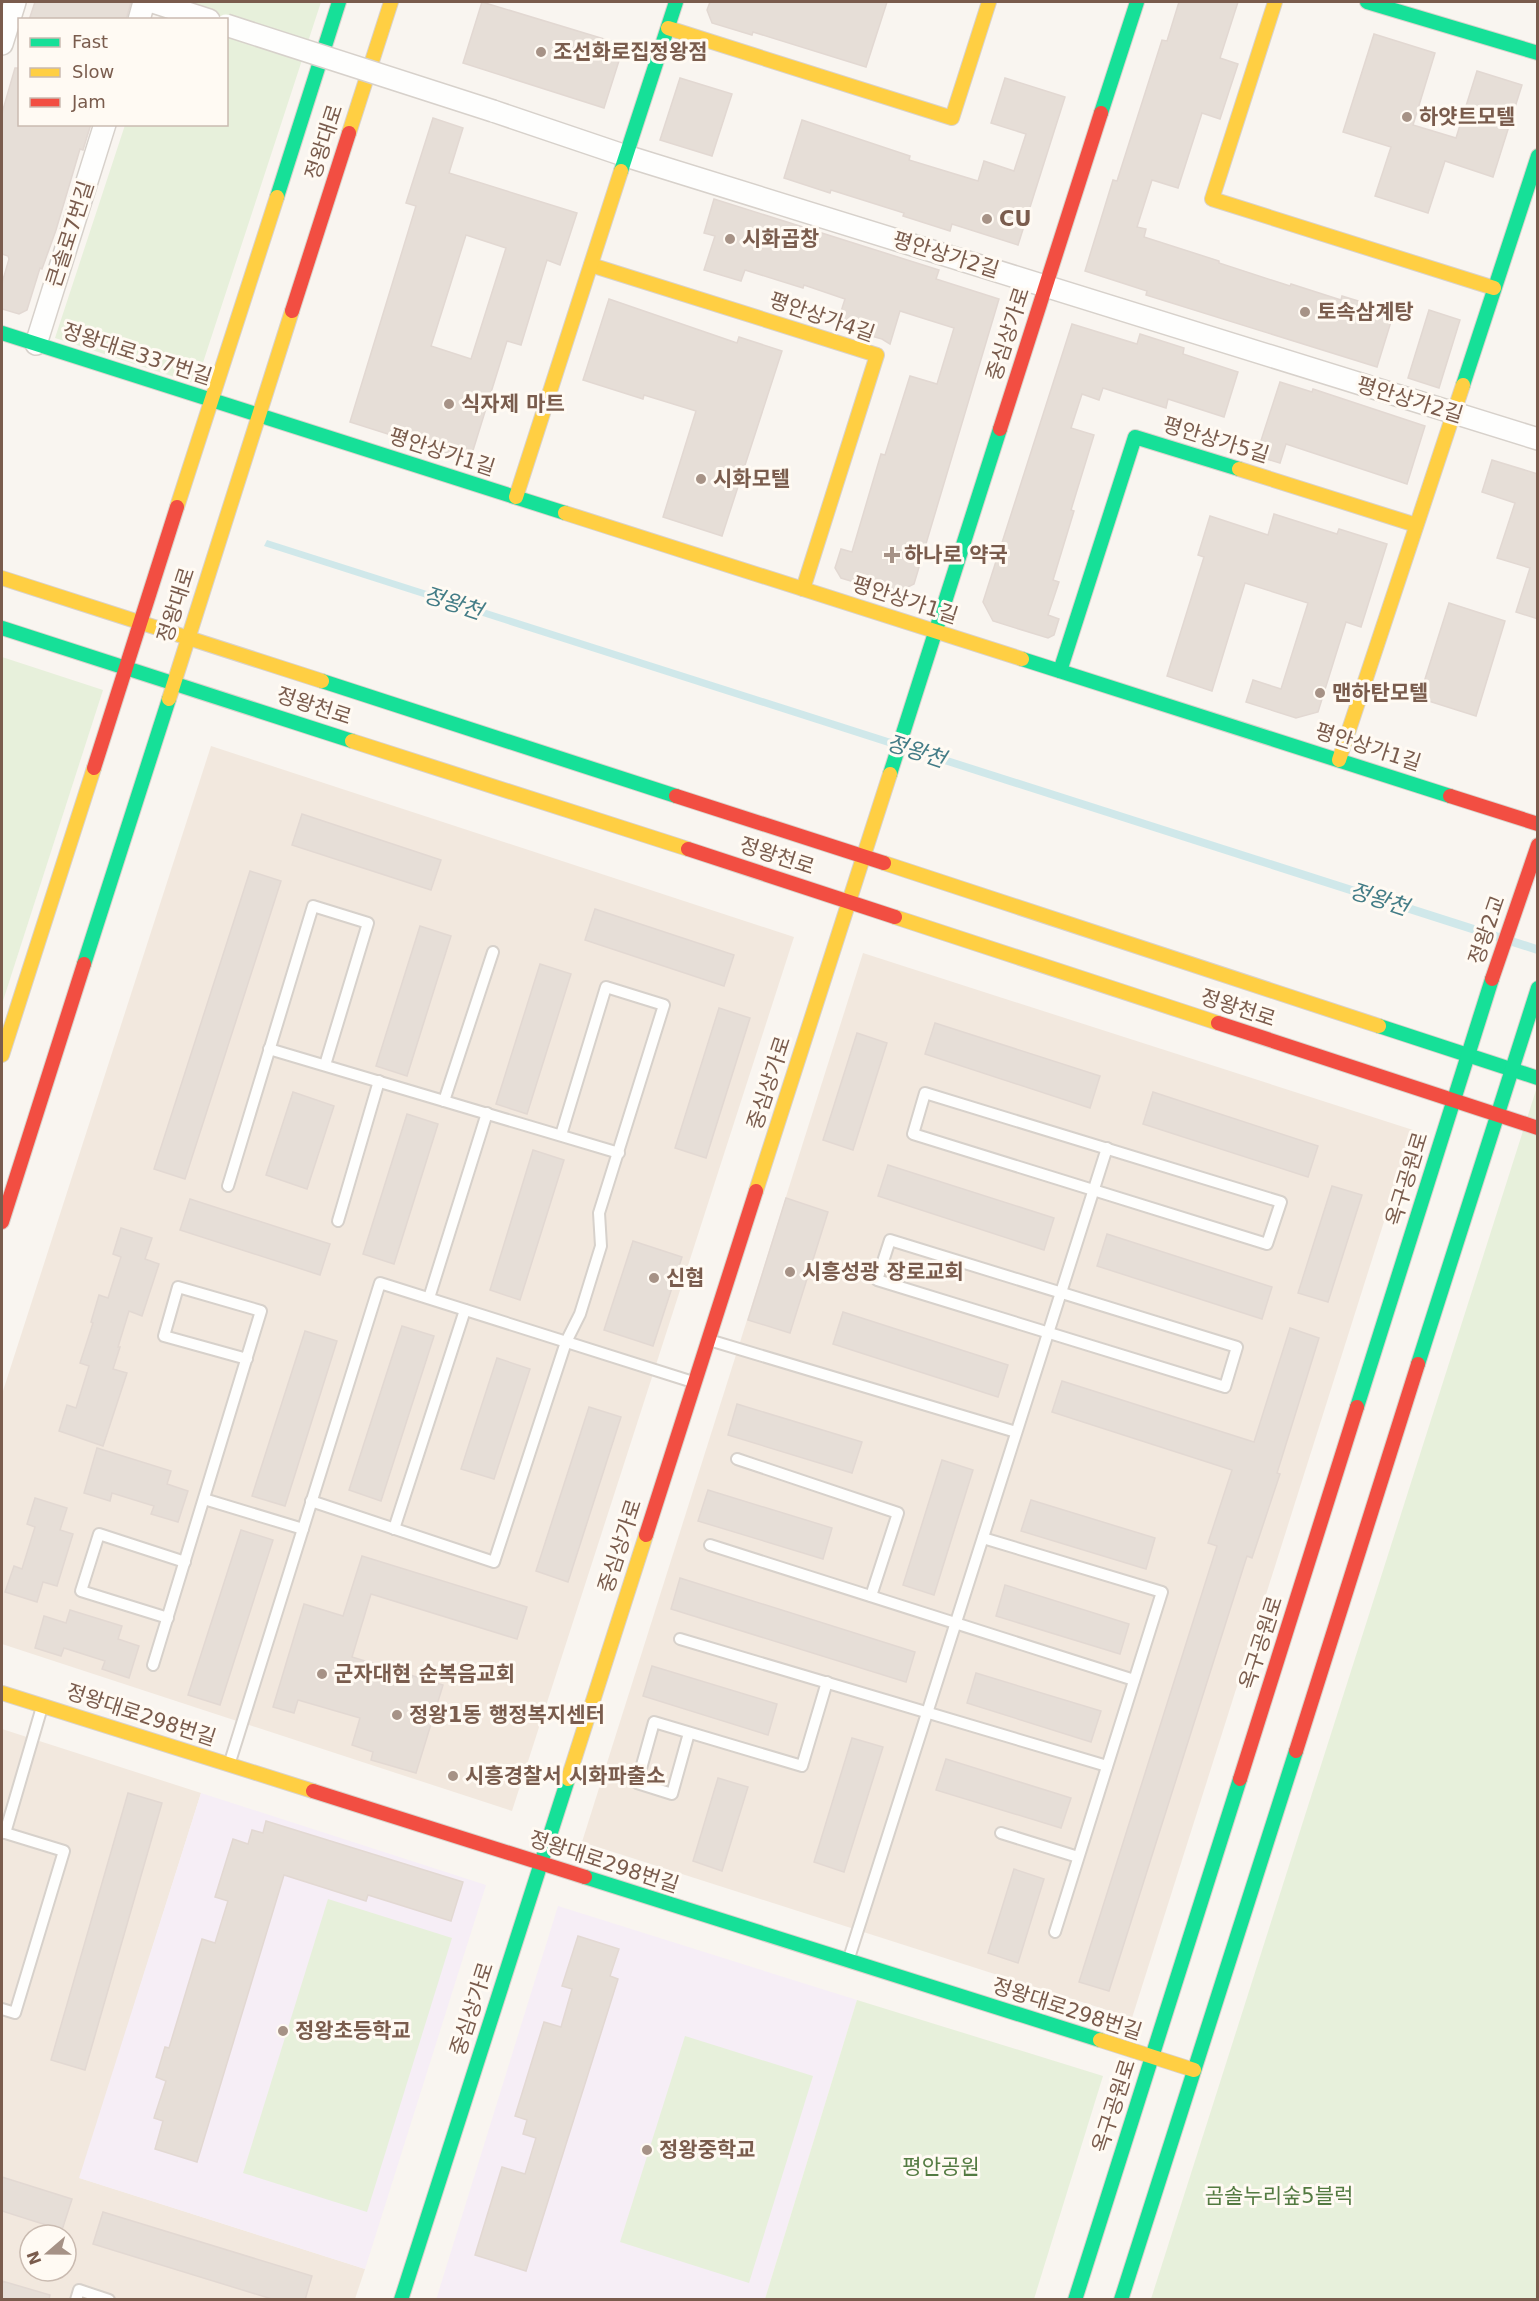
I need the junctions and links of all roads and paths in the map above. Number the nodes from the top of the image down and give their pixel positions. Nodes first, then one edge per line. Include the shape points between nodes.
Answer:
1 (15, 2) edge
2 (144, 2) edge
3 (153, 2) edge
4 (339, 2) edge
5 (391, 2) edge
6 (676, 2) edge
7 (989, 2) edge
8 (1137, 2) edge
9 (1275, 2) edge
10 (1367, 2) edge
11 (199, 16) edge
12 (140, 18) edge
13 (228, 26) edge
14 (668, 28) junction
15 (2, 44) edge
16 (1538, 53) edge
17 (104, 126) edge
18 (626, 156) junction
19 (1538, 156) edge
20 (591, 265) junction
21 (1046, 286) junction
22 (1494, 288) junction
23 (2, 333) edge
24 (36, 344) junction
25 (211, 400) junction
26 (1453, 413) junction
27 (259, 416) junction
28 (1538, 439) edge
29 (516, 497) junction
30 (1416, 525) junction
31 (2, 578) edge
32 (803, 589) junction
33 (140, 622) junction
34 (2, 628) edge
35 (935, 631) junction
36 (188, 638) junction
37 (126, 668) junction
38 (1060, 671) junction
39 (174, 683) junction
40 (1339, 760) junction
41 (1538, 824) edge
42 (1538, 845) edge
43 (863, 856) junction
44 (849, 902) junction
45 (493, 952) dead end
46 (1538, 988) edge
47 (1486, 998) joint
48 (269, 1049) junction
49 (2, 1055) edge
50 (1468, 1055) junction
51 (325, 1065) junction
52 (1512, 1069) junction
53 (1538, 1078) edge
54 (379, 1081) junction
55 (1454, 1100) junction
56 (444, 1101) junction
57 (487, 1113) junction
58 (1498, 1114) junction
59 (1538, 1128) edge
60 (561, 1135) junction
61 (1107, 1148) junction
62 (619, 1153) junction
63 (228, 1186) dead end
64 (1093, 1190) junction
65 (338, 1221) dead end
66 (2, 1222) edge
67 (1061, 1293) junction
68 (429, 1298) junction
69 (465, 1310) junction
70 (1048, 1333) junction
71 (709, 1340) junction
72 (566, 1342) junction
73 (247, 1359) junction
74 (695, 1382) junction
75 (1016, 1432) junction
76 (737, 1459) dead end
77 (204, 1499) junction
78 (311, 1501) junction
79 (394, 1528) junction
80 (303, 1529) junction
81 (983, 1538) junction
82 (710, 1545) dead end
83 (185, 1562) junction
84 (871, 1596) junction
85 (168, 1618) junction
86 (956, 1623) junction
87 (680, 1639) dead end
88 (153, 1665) dead end
89 (1134, 1680) junction
90 (827, 1682) junction
91 (2, 1693) edge
92 (42, 1706) junction
93 (927, 1712) junction
94 (689, 1733) junction
95 (229, 1765) junction
96 (1107, 1766) junction
97 (3, 1833) edge
98 (1001, 1833) dead end
99 (1078, 1857) junction
100 (541, 1864) junction
101 (1055, 1932) dead end
102 (848, 1962) junction
103 (2, 2009) edge
104 (1152, 2058) junction
105 (1194, 2070) junction
106 (76, 2300) edge
107 (109, 2300) edge
108 (401, 2300) edge
109 (1075, 2300) edge
110 (1121, 2300) edge

1 - 15 street
2 - 12 street
3 - 11 street
4 - 25 street, 정왕대로
5 - 27 street, 정왕대로
6 - 14 street
7 - 14 street via 952,118
8 - 21 street, 중심상가로
9 - 22 street via 1212,199
10 - 16 street
13 - 18 street, 평안상가2길, bridge
14 - 18 street
17 - 24 street, 큰솔로7번길
18 - 20 street
18 - 21 street, 평안상가2길
19 - 22 street
20 - 29 street
20 - 32 street, 평안상가4길 via 877,355
21 - 26 street, 평안상가2길
21 - 35 street, 중심상가로
22 - 26 street
23 - 24 street, 정왕대로337번길
24 - 25 street, 정왕대로337번길
25 - 27 street, 정왕대로337번길
25 - 33 street, 정왕대로
26 - 28 street, 평안상가2길
26 - 30 street
27 - 29 street, 평안상가1길
27 - 36 street, 정왕대로
29 - 32 street, 평안상가1길
30 - 38 street, 평안상가5길 via 1135,437
30 - 40 street
31 - 33 street, 정왕천로
32 - 35 street, 평안상가1길
33 - 36 street, 정왕천로
33 - 37 street, 정왕대로
34 - 37 street, 정왕천로
35 - 38 street, 평안상가1길
35 - 43 street, 중심상가로
36 - 39 street, 정왕대로
36 - 43 street, 정왕천로
37 - 39 street, 정왕천로
37 - 49 street, 정왕대로
38 - 40 street, 평안상가1길
39 - 44 street, 정왕천로
39 - 66 street, 정왕대로
40 - 41 street, 평안상가1길
42 - 47 street, 정왕2교
43 - 44 street, 중심상가로
43 - 50 street, 정왕천로
44 - 55 street, 정왕천로
44 - 71 street, 중심상가로
45 - 56 lane
46 - 52 street
47 - 50 street, 옥구공원로
48 - 51 lane
48 - 51 lane via 313,906 368,923
48 - 63 lane
50 - 52 street, 정왕천로
50 - 55 street, 옥구공원로
51 - 54 lane
52 - 53 street, 정왕천로
52 - 58 street
54 - 56 lane
54 - 65 lane
55 - 58 street, 정왕천로
55 - 104 street, 옥구공원로
56 - 57 lane
57 - 60 lane
57 - 68 lane
58 - 59 street, 정왕천로
58 - 105 street
60 - 62 lane
60 - 62 lane via 606,987 664,1005
61 - 64 lane
61 - 64 lane via 1281,1202 1267,1244
61 - 64 lane via 925,1093 913,1134
62 - 72 lane via 600,1212 601,1246 580,1314
64 - 67 lane
67 - 70 lane
67 - 70 lane via 890,1240 877,1280
67 - 70 lane via 1237,1347 1225,1387
68 - 69 lane
68 - 78 lane via 380,1283
69 - 72 lane
69 - 79 lane
70 - 75 lane
71 - 74 street, 중심상가로
71 - 75 lane
72 - 74 lane
72 - 79 lane via 494,1562
73 - 73 lane via 261,1311 178,1287 164,1336
73 - 77 lane
74 - 100 street, 중심상가로
75 - 81 lane
76 - 84 lane via 898,1513
77 - 80 lane
77 - 83 lane
78 - 79 lane
78 - 80 lane
80 - 95 lane
81 - 86 lane
81 - 89 lane via 1162,1592
82 - 84 lane
83 - 85 lane
83 - 85 lane via 99,1534 81,1591
84 - 86 lane
85 - 88 lane
86 - 89 lane
86 - 93 lane
87 - 90 lane
89 - 96 lane
90 - 93 lane
90 - 94 lane via 802,1766
91 - 92 street, 정왕대로298번길
92 - 95 street, 정왕대로298번길
92 - 97 lane
93 - 96 lane
93 - 102 lane
94 - 94 lane via 672,1794 637,1784 654,1722
95 - 100 street, 정왕대로298번길
96 - 99 lane
97 - 103 lane via 64,1851 15,2013
98 - 99 lane
99 - 101 lane
100 - 102 street, 정왕대로298번길
100 - 108 street, 중심상가로
102 - 104 street, 정왕대로298번길
104 - 105 street, 정왕대로298번길
104 - 109 street, 옥구공원로
105 - 110 street
106 - 107 lane via 79,2290

